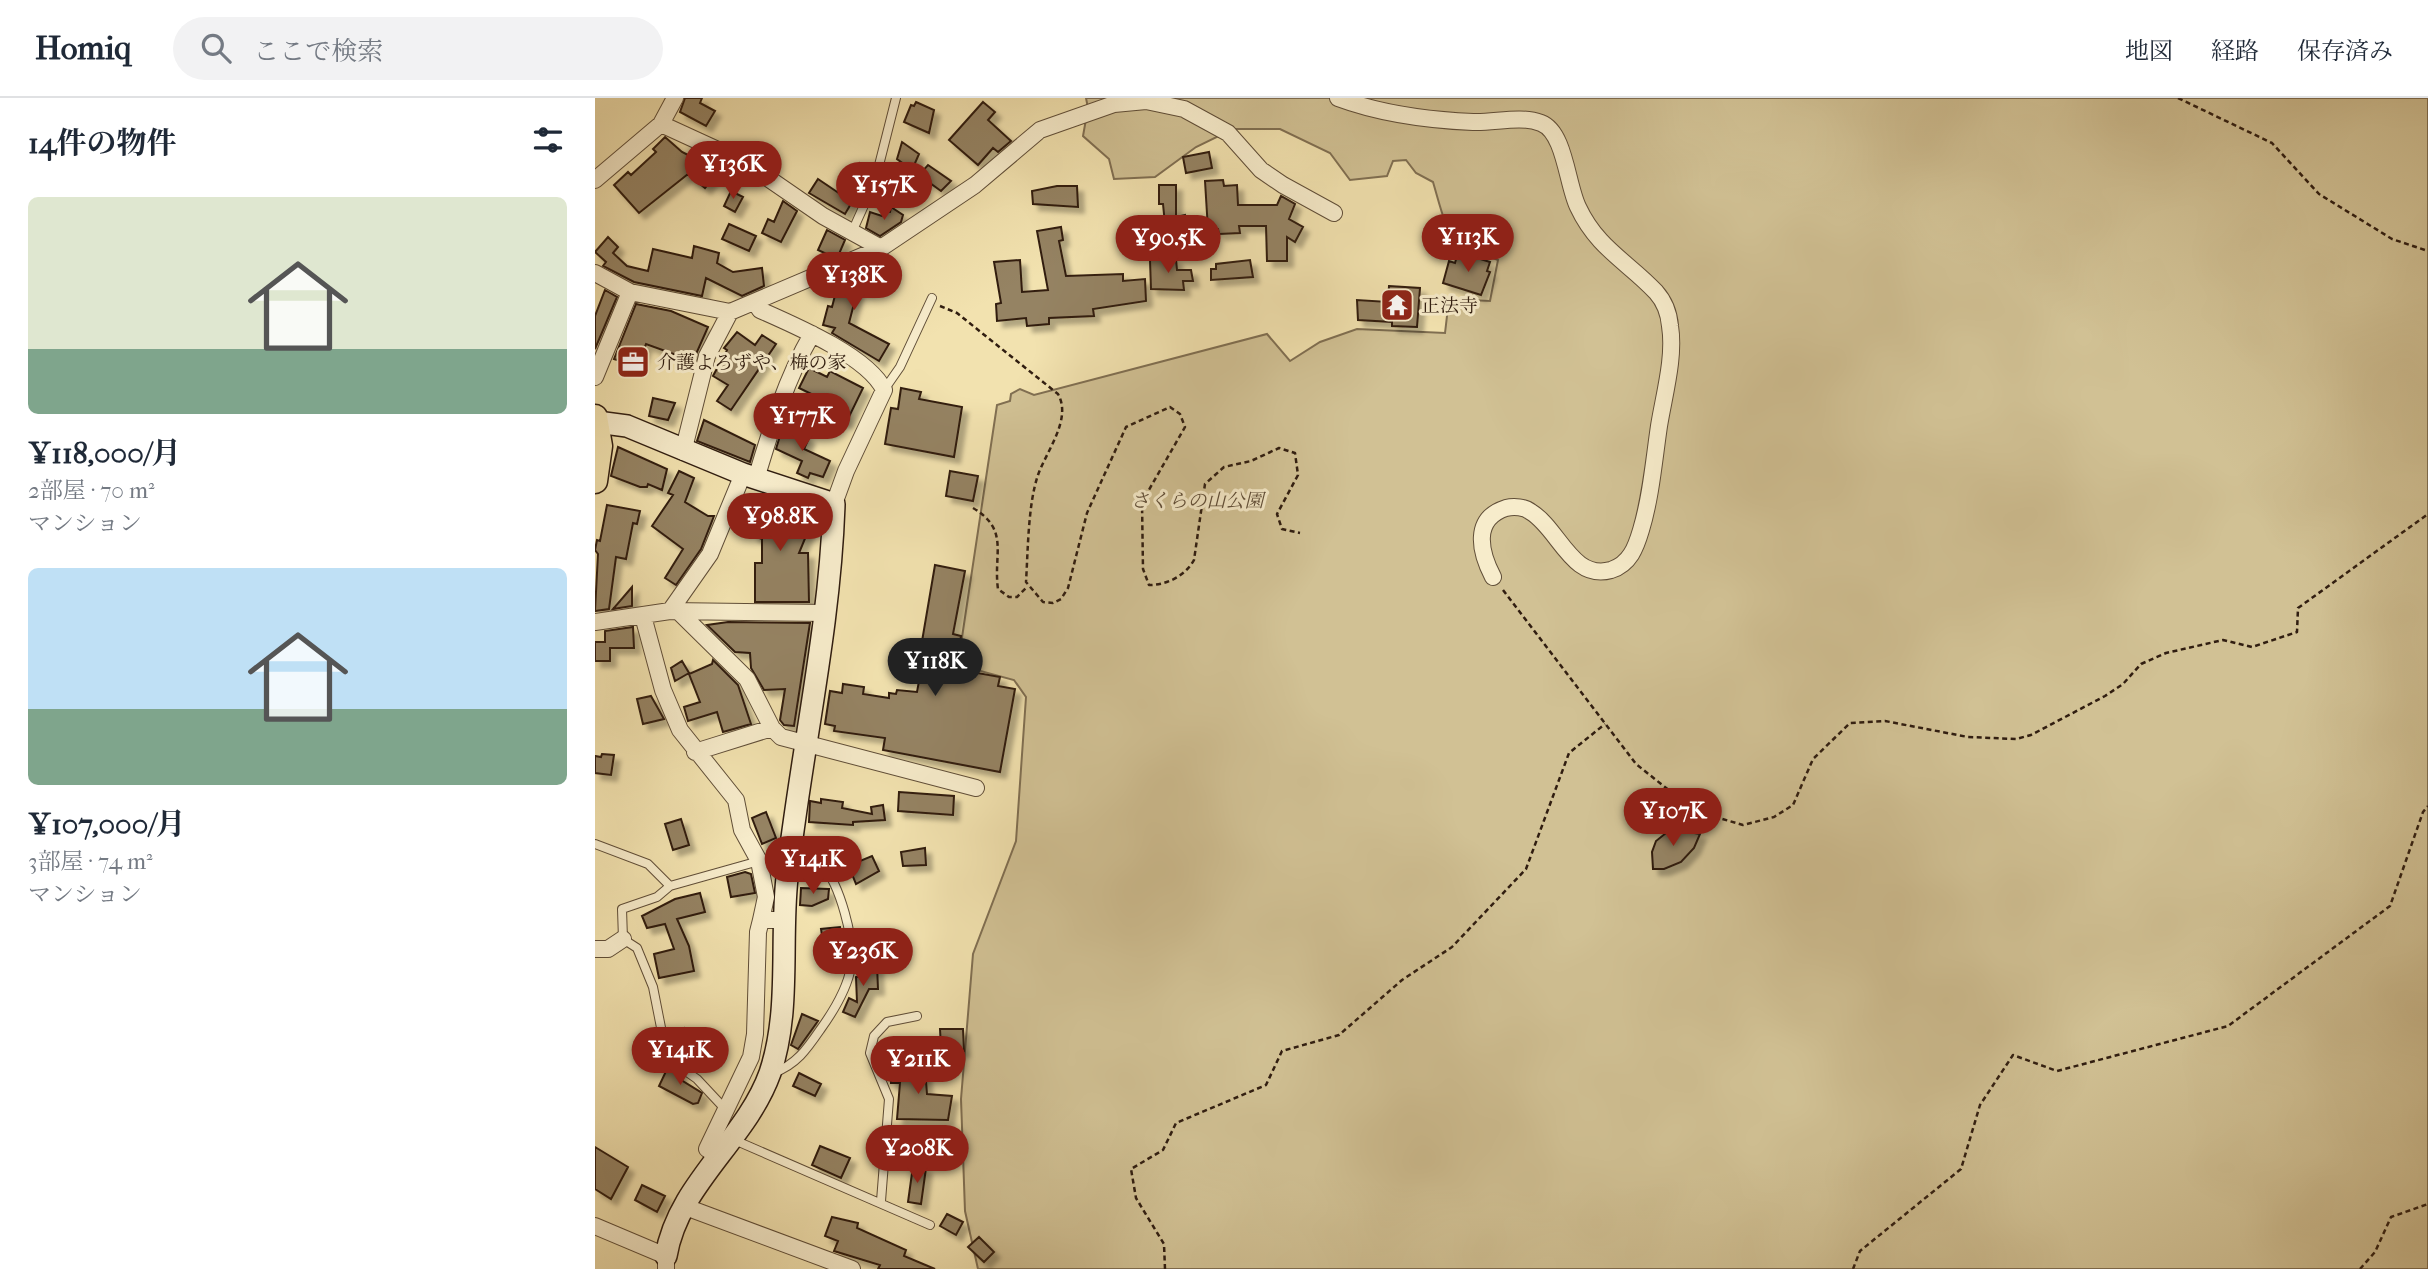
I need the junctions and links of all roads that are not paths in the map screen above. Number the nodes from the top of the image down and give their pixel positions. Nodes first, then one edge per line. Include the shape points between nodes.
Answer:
1 (675, 98) edge
2 (896, 98) edge
3 (1338, 98) edge
4 (661, 124) junction
5 (595, 180) edge
6 (1334, 213) dead end
7 (852, 232) junction
8 (881, 248) junction
9 (595, 273) edge
10 (630, 292) junction
11 (931, 300) road end
12 (755, 302) junction
13 (730, 312) junction
14 (812, 334) junction
15 (595, 377) edge
16 (884, 390) junction
17 (596, 419) edge
18 (684, 452) junction
19 (750, 476) junction
20 (595, 481) edge
21 (834, 504) junction
22 (1493, 577) road end
23 (675, 612) junction
24 (827, 613) junction
25 (643, 616) junction
26 (595, 622) edge
27 (772, 728) junction
28 (807, 743) junction
29 (695, 752) junction
30 (976, 788) dead end
31 (595, 844) edge
32 (790, 848) junction
33 (759, 861) junction
34 (670, 886) junction
35 (772, 920) junction
36 (623, 939) junction
37 (595, 949) edge
38 (917, 1016) dead end
39 (769, 1074) junction
40 (726, 1110) junction
41 (732, 1139) junction
42 (718, 1156) junction
43 (881, 1201) junction
44 (684, 1206) junction
45 (930, 1225) dead end
46 (595, 1226) edge
47 (666, 1262) edge
48 (852, 1269) edge

1 - 4 street
2 - 7 lane via 875,181
3 - 22 street via 1388,113 1431,119 1544,124 1559,143 1571,193 1584,220 1617,261 1656,293 1666,309 1671,327 1666,384 1645,519 1630,557 1611,570 1588,570 1575,562 1530,510 1512,507 1489,516 1483,524 1484,560
4 - 5 street
4 - 7 street via 737,159
6 - 8 street via 1261,170 1229,133 1184,109 1146,102 1114,104 1040,130 975,185
7 - 8 street
8 - 12 street
9 - 10 street
10 - 13 street
10 - 15 street
11 - 16 lane via 900,368
12 - 13 street
12 - 14 street via 760,310
13 - 18 street via 707,356
14 - 16 street via 878,376
14 - 19 street
16 - 21 street
17 - 18 street via 627,426
17 - 20 main road via 600,446
18 - 19 street
19 - 21 street
19 - 23 street via 711,554
21 - 24 street
23 - 24 street
23 - 25 street
23 - 27 street via 747,678
24 - 28 street
25 - 26 street
25 - 29 street via 663,690
27 - 28 street via 781,737
27 - 29 street
28 - 30 street
28 - 32 street
29 - 33 street via 736,800 742,830
31 - 34 lane via 648,864
32 - 35 street
32 - 39 lane via 824,866 850,933 851,968 809,1048 792,1065
33 - 34 lane
33 - 35 street
34 - 36 lane via 657,897 622,909
35 - 39 street via 782,997
35 - 40 street via 758,932 751,1057
36 - 37 street via 608,949
36 - 40 lane via 638,948 653,987 667,1058 697,1079
38 - 43 lane via 887,1021 874,1037 870,1053 889,1099
39 - 41 street
40 - 42 street via 707,1149
41 - 42 street
41 - 43 lane via 856,1195
42 - 44 street
43 - 45 lane
44 - 47 street via 670,1237
44 - 48 street
46 - 47 street

